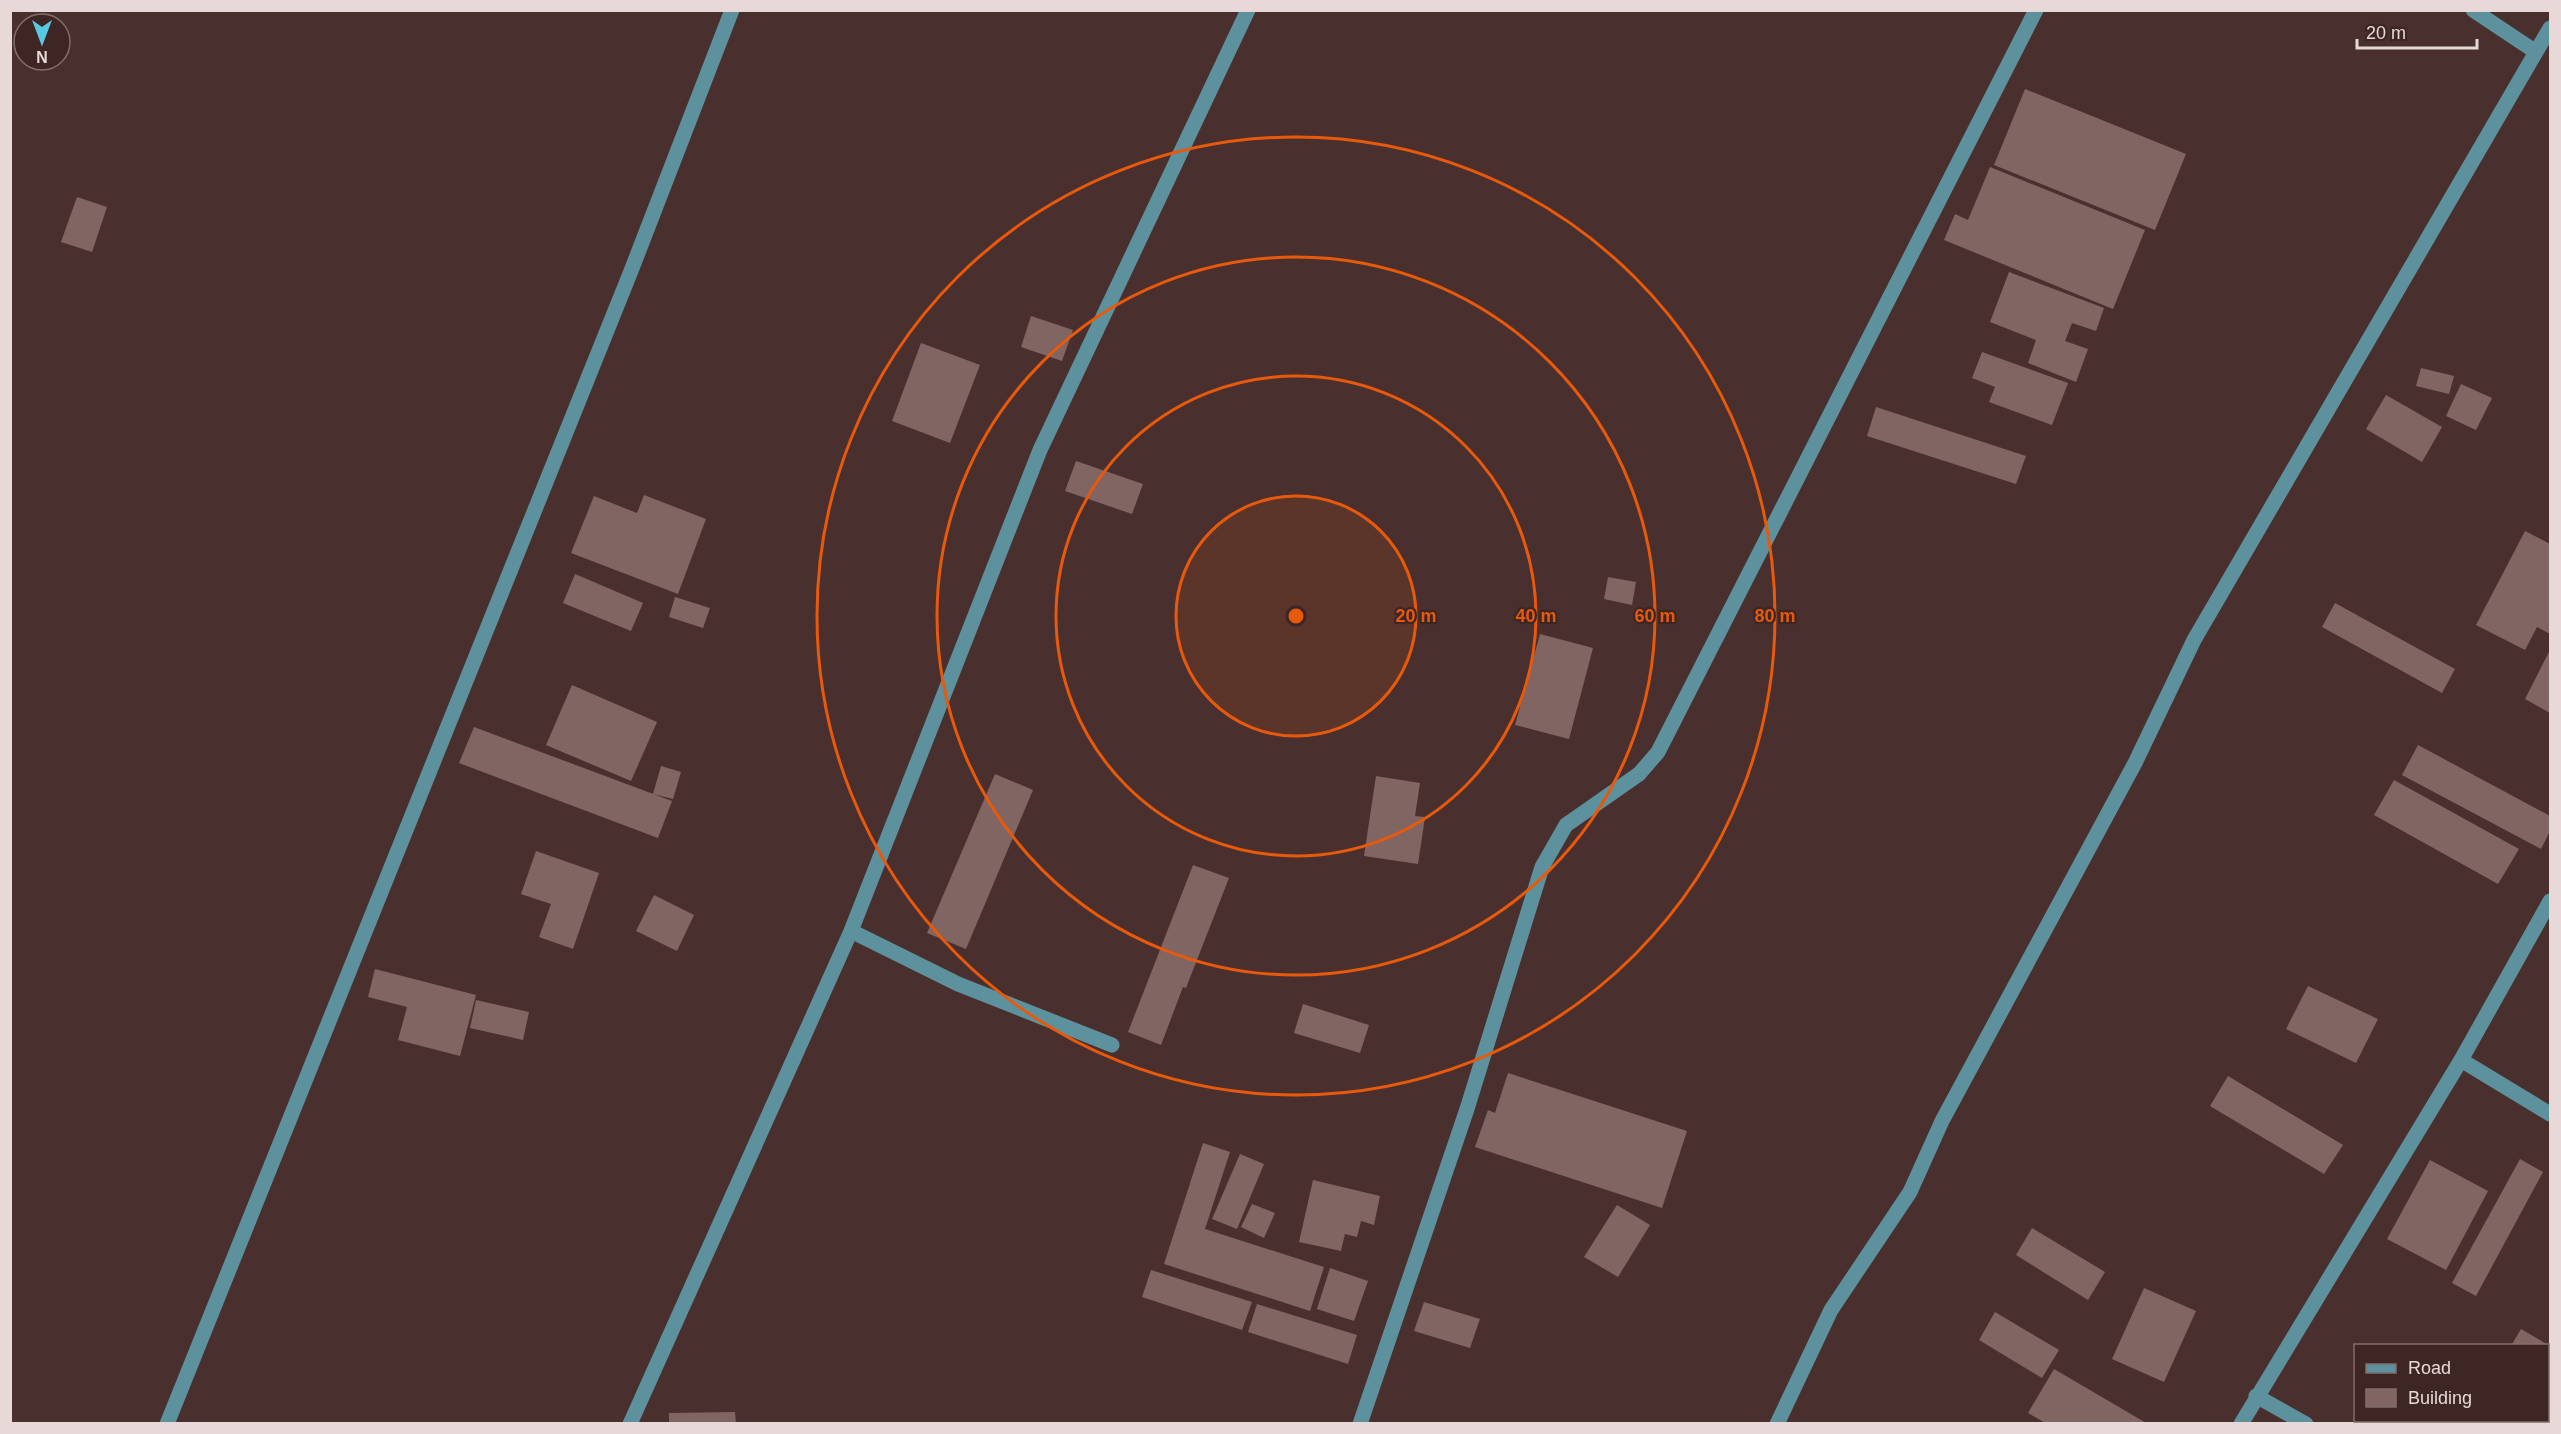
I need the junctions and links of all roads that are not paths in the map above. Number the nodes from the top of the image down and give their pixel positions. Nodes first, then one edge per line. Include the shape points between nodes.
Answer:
1 (732, 10) edge
2 (1248, 10) edge
3 (2036, 10) edge
4 (2473, 10) edge
5 (2550, 28) edge
6 (2536, 52) junction
7 (2550, 901) edge
8 (851, 931) junction
9 (1112, 1045) dead end
10 (2461, 1060) junction
11 (2550, 1114) edge
12 (2256, 1396) junction
13 (167, 1424) edge
14 (630, 1424) edge
15 (1360, 1424) edge
16 (1777, 1424) edge
17 (2241, 1424) edge
18 (2306, 1424) edge

1 - 13 street
2 - 8 street via 1040,450
3 - 15 street via 1658,752 1639,774 1566,825 1542,867 1467,1110
4 - 6 street
5 - 6 street
6 - 16 street via 2194,640 2135,763 1942,1121 1910,1192 1831,1310
7 - 10 street
8 - 9 street via 958,984
8 - 14 street
10 - 11 street
10 - 12 street
12 - 17 street
12 - 18 street

